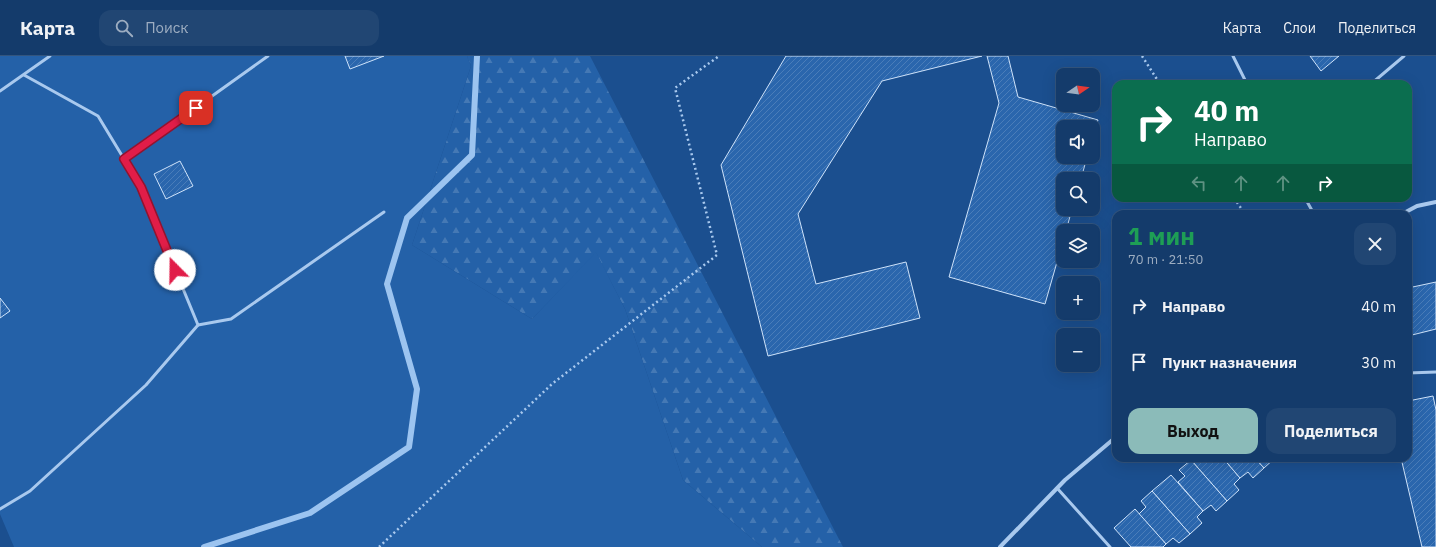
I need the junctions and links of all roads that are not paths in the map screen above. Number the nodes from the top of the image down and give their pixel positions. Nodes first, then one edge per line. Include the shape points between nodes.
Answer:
1 (50, 56) edge
2 (268, 56) edge
3 (1234, 56) edge
4 (1404, 56) edge
5 (24, 75) junction
6 (1246, 80) edge
7 (1376, 80) edge
8 (0, 91) edge
9 (124, 159) junction
10 (1436, 202) edge
11 (1410, 210) edge
12 (384, 212) dead end
13 (198, 325) junction
14 (1436, 372) edge
15 (1412, 373) edge
16 (1112, 440) edge
17 (1057, 488) junction
18 (0, 509) edge
19 (1000, 547) edge
20 (1110, 547) edge

1 - 5 lane
2 - 9 lane
3 - 6 lane
4 - 7 lane
5 - 8 lane
5 - 9 lane via 98,116
9 - 13 lane via 141,187
10 - 11 street
12 - 13 lane via 231,319
13 - 18 lane via 146,385 30,491
14 - 15 lane
16 - 17 street
17 - 19 street
17 - 20 lane

